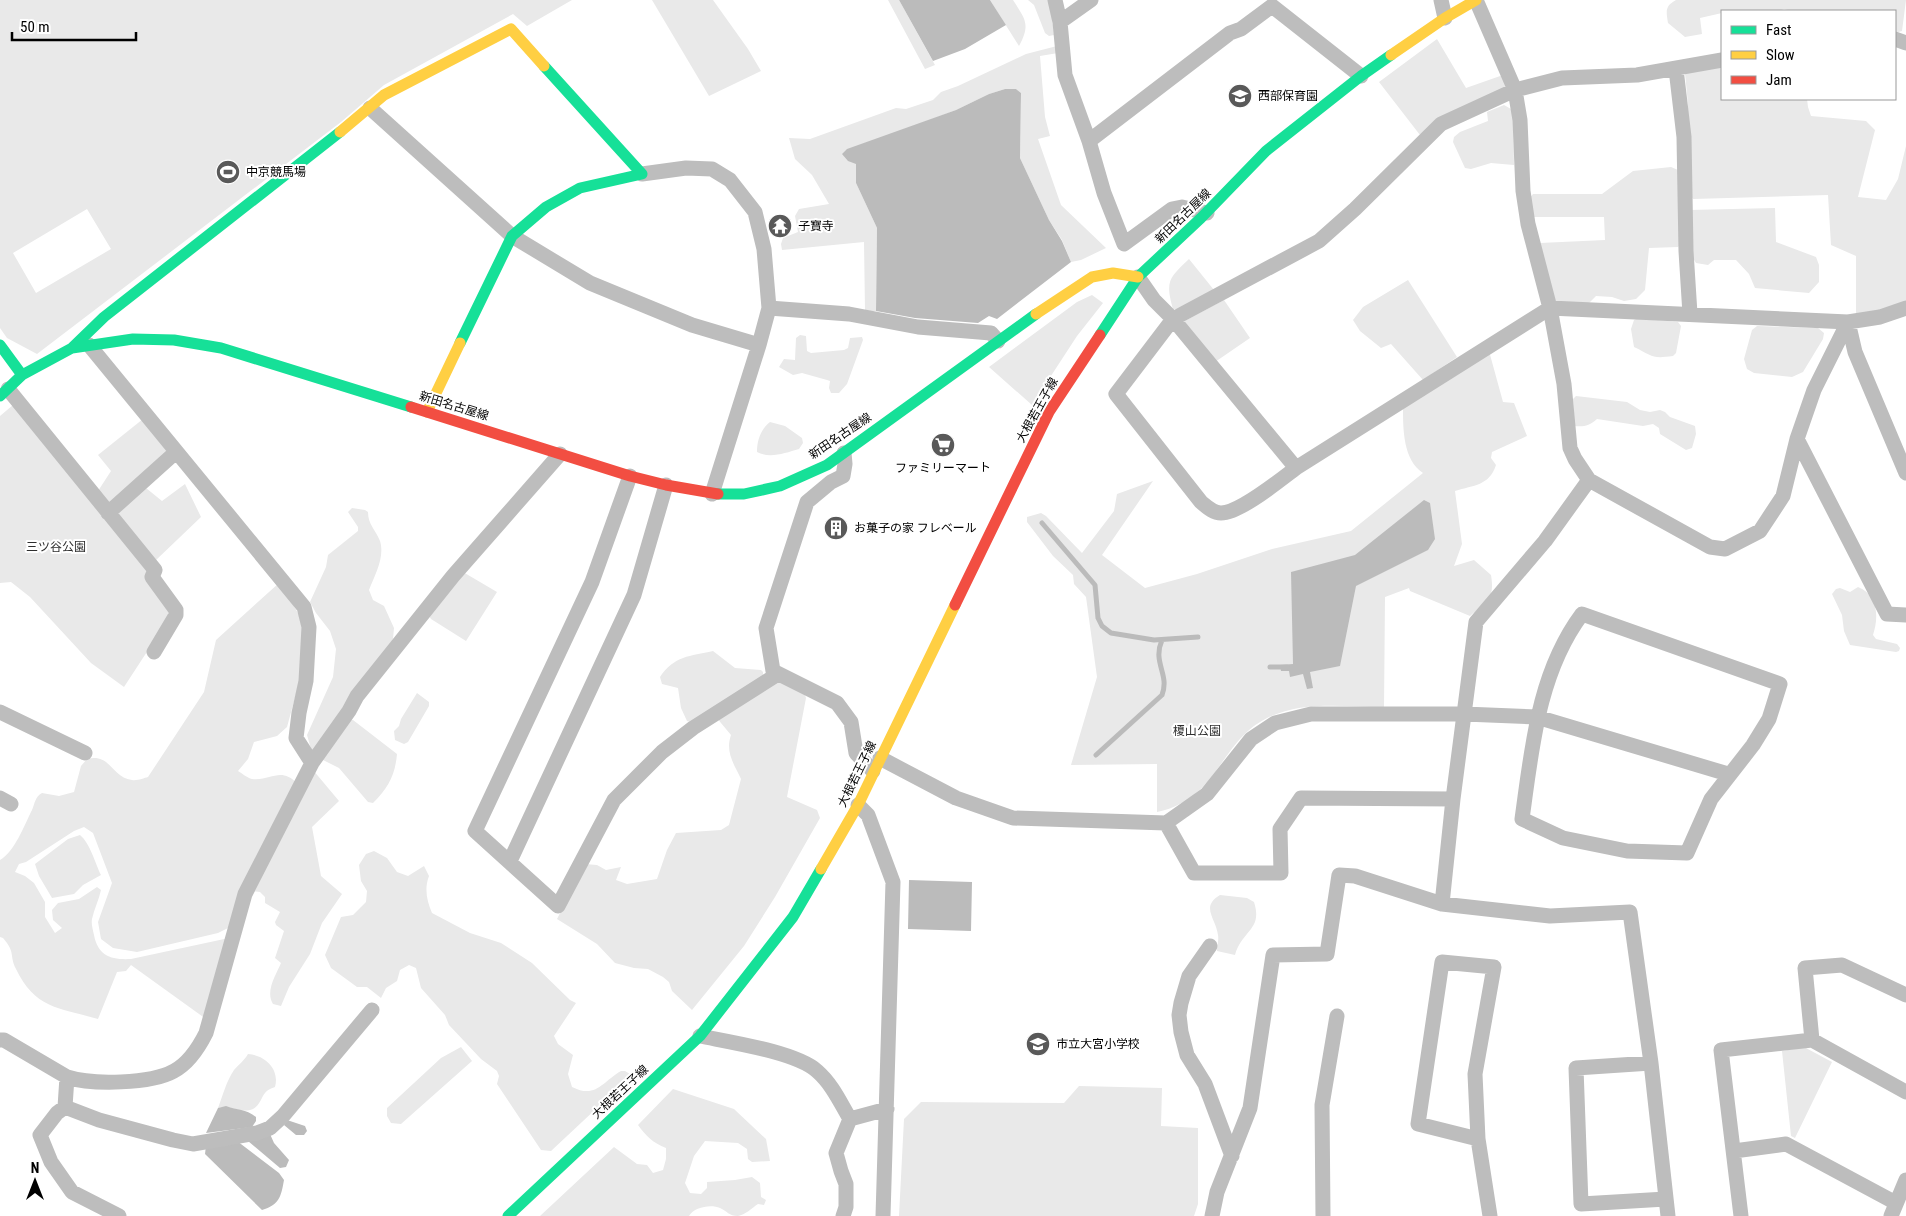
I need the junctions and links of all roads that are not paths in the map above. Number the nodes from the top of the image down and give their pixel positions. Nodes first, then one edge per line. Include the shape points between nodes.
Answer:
1 (1055, 0) edge
2 (1091, 0) edge
3 (1441, 0) edge
4 (1476, 0) edge
5 (1446, 18) junction
6 (1060, 22) junction
7 (1721, 60) edge
8 (1676, 69) junction
9 (1361, 76) junction
10 (1515, 90) junction
11 (370, 108) junction
12 (1089, 142) junction
13 (642, 174) junction
14 (1207, 213) junction
15 (512, 236) junction
16 (1138, 277) junction
17 (769, 308) junction
18 (1550, 308) junction
19 (1906, 308) edge
20 (1690, 314) junction
21 (1173, 319) junction
22 (1848, 322) junction
23 (998, 341) junction
24 (89, 344) junction
25 (0, 345) edge
26 (759, 345) junction
27 (72, 348) junction
28 (22, 375) junction
29 (4, 392) edge
30 (427, 412) junction
31 (1797, 439) junction
32 (176, 452) junction
33 (844, 453) junction
34 (560, 454) junction
35 (1296, 468) junction
36 (1906, 473) edge
37 (630, 476) junction
38 (1589, 480) junction
39 (666, 485) junction
40 (712, 494) junction
41 (108, 513) junction
42 (1906, 615) edge
43 (154, 652) dead end
44 (778, 674) junction
45 (0, 712) edge
46 (1464, 714) junction
47 (1537, 717) junction
48 (85, 753) dead end
49 (312, 763) junction
50 (877, 765) junction
51 (1728, 774) junction
52 (1452, 798) junction
53 (858, 805) junction
54 (1166, 822) junction
55 (510, 861) junction
56 (1442, 904) junction
57 (1210, 946) dead end
58 (1906, 995) edge
59 (372, 1010) dead end
60 (1337, 1016) dead end
61 (700, 1036) junction
62 (0, 1040) edge
63 (1812, 1040) junction
64 (1651, 1063) junction
65 (67, 1077) junction
66 (1906, 1092) edge
67 (65, 1107) junction
68 (887, 1109) junction
69 (850, 1118) junction
70 (1478, 1140) junction
71 (1734, 1150) junction
72 (1232, 1156) junction
73 (1906, 1180) edge
74 (1666, 1199) junction
75 (1894, 1209) edge
76 (119, 1216) edge
77 (508, 1216) edge
78 (843, 1216) edge
79 (884, 1216) edge
80 (1212, 1216) edge
81 (1323, 1216) edge
82 (1490, 1216) edge
83 (1668, 1216) edge
84 (1741, 1216) edge

1 - 6 street
2 - 6 street
3 - 5 street
4 - 5 street, 新田名古屋線
4 - 10 street
5 - 9 street, 新田名古屋線
6 - 12 street via 1065,75
7 - 8 street
8 - 10 street via 1637,75 1562,78
8 - 20 street via 1684,137
9 - 12 street via 1272,6 1241,29 1230,33
9 - 14 street, 新田名古屋線 via 1266,151
10 - 18 street via 1528,224
10 - 21 street via 1441,124 1319,241
11 - 13 street via 384,95 511,30
11 - 15 street
11 - 27 street via 104,317
12 - 14 street via 1124,244 1172,209 1182,207
13 - 15 street via 580,188 546,207
13 - 17 street via 686,168 712,169 730,180 755,212 764,248
14 - 16 street, 新田名古屋線
15 - 26 street via 590,283 692,325
15 - 30 street
16 - 21 street
16 - 23 street, 新田名古屋線 via 1112,273 1092,277
16 - 50 street, 大根若王子線 via 1049,412
17 - 23 street via 849,314 918,327 991,333
17 - 26 street
18 - 20 street
18 - 35 street
18 - 38 street via 1564,384 1570,448
19 - 22 street via 1880,317
20 - 22 street
21 - 35 street
21 - 35 street via 1116,394 1200,502 1212,511 1238,510
22 - 31 street via 1814,390
22 - 36 street via 1855,352
23 - 33 street, 新田名古屋線
24 - 27 street, 新田名古屋線
24 - 30 street, 新田名古屋線 via 132,339 174,340 221,348
24 - 32 street
25 - 28 street
26 - 40 street
27 - 28 street, 新田名古屋線
28 - 29 street, 新田名古屋線
29 - 41 street
30 - 34 street, 新田名古屋線
31 - 38 street via 1783,496 1760,531 1725,549 1710,547
31 - 42 street via 1887,614
32 - 41 street
32 - 49 street via 304,606 308,627 306,681 296,738
33 - 40 street, 新田名古屋線 via 827,465 780,486 744,494
33 - 44 street via 843,476 807,502 772,607 766,628 773,671
34 - 37 street, 新田名古屋線
34 - 49 street via 453,576 357,696
37 - 39 street, 新田名古屋線
37 - 55 street via 592,582 475,830
38 - 46 street via 1545,542 1476,622
39 - 40 street, 新田名古屋線
39 - 55 street via 634,595
41 - 43 street via 154,570 152,577 176,610
44 - 50 street via 837,702 851,722 856,753
44 - 55 street via 693,728 662,752 614,800 558,906
45 - 48 street
46 - 47 street
46 - 52 street
46 - 54 street via 1311,714 1275,723 1251,739 1207,794
47 - 51 street
47 - 51 street via 1522,819 1563,838 1627,851 1688,853 1711,798
47 - 51 street via 1550,674 1569,631 1582,614 1780,684 1769,718 1753,745
49 - 65 street via 245,894 206,1033 197,1050 175,1071 145,1079 81,1081
50 - 53 street, 大根若王子線
50 - 54 street via 1013,818
52 - 54 street via 1301,798 1280,829 1281,873 1194,873
52 - 56 street
53 - 61 street, 大根若王子線 via 793,917
53 - 68 street via 868,814 893,882
56 - 64 street via 1550,916 1630,912
56 - 72 street via 1355,876 1339,875 1327,954 1273,955 1250,1108
57 - 72 street via 1189,976 1181,1003 1181,1032 1187,1055 1205,1084
58 - 63 street via 1842,965 1804,968
59 - 67 street via 283,1116 270,1128 258,1133 193,1144 99,1120
60 - 81 street via 1322,1105
61 - 69 street via 788,1056 816,1070 830,1085
61 - 77 street, 大根若王子線
62 - 65 street
63 - 66 street
63 - 71 street via 1721,1050
64 - 74 street
64 - 74 street via 1576,1068 1581,1204
65 - 67 street
67 - 76 street via 40,1135 51,1162 72,1192
68 - 69 street
68 - 79 street
69 - 78 street via 836,1153 846,1184
70 - 70 street via 1418,1124 1442,962 1494,967 1475,1074
70 - 82 street
71 - 75 street via 1786,1144
71 - 84 street
72 - 80 street via 1217,1192
73 - 75 street
74 - 83 street

